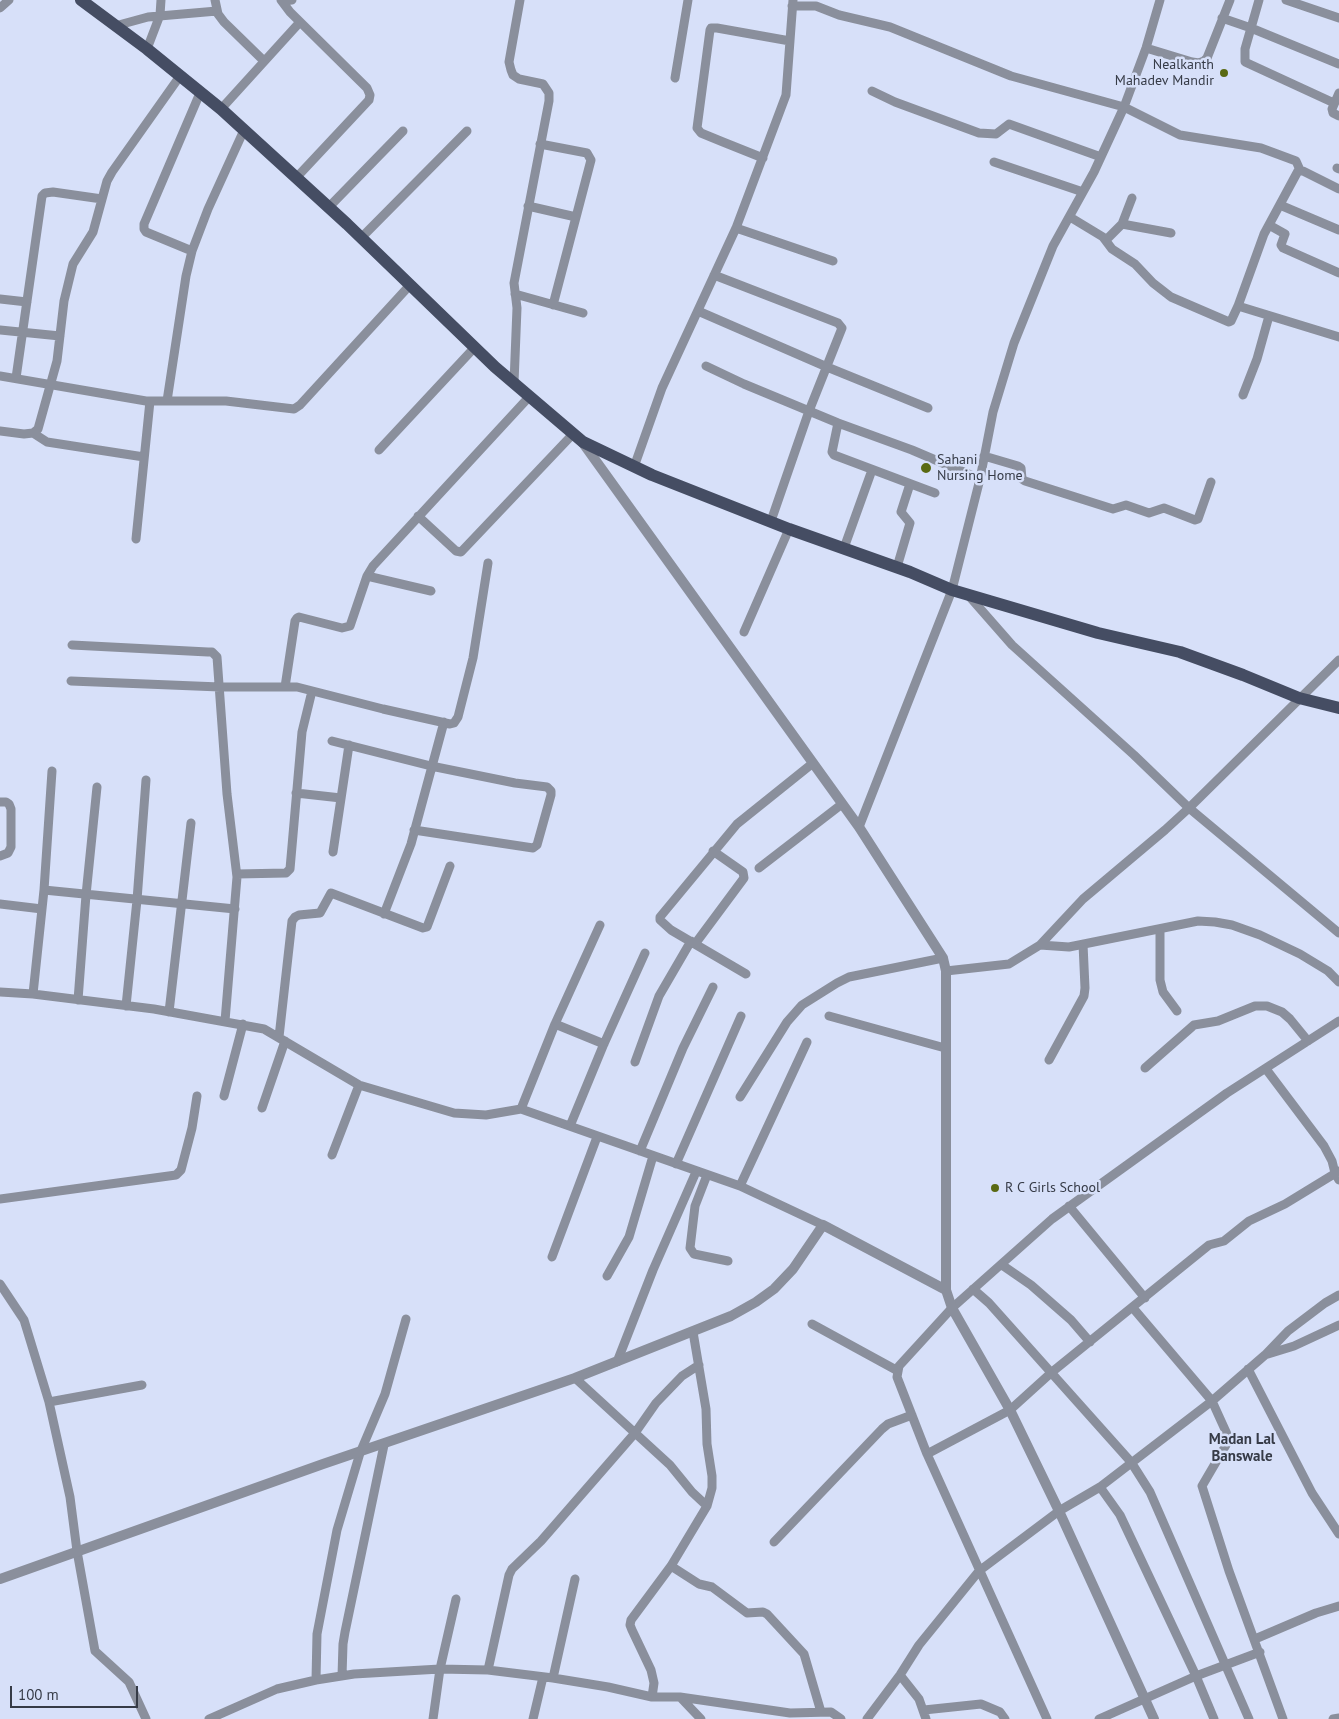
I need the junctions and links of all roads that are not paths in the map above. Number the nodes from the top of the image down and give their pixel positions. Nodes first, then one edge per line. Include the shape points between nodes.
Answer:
1 (9, 0) edge
2 (81, 0) edge
3 (161, 0) edge
4 (215, 0) edge
5 (281, 0) edge
6 (292, 0) edge
7 (520, 0) edge
8 (688, 0) edge
9 (1160, 0) edge
10 (1230, 0) edge
11 (1259, 0) edge
12 (1286, 0) edge
13 (793, 3) edge
14 (0, 8) edge
15 (218, 11) junction
16 (160, 15) junction
17 (1222, 18) junction
18 (1339, 18) edge
19 (300, 22) junction
20 (115, 26) junction
21 (1252, 28) junction
22 (790, 41) junction
23 (1146, 48) junction
24 (147, 49) junction
25 (264, 61) junction
26 (1339, 64) edge
27 (180, 76) junction
28 (675, 78) dead end
29 (872, 91) dead end
30 (200, 93) junction
31 (1339, 93) edge
32 (1334, 103) junction
33 (1124, 107) junction
34 (221, 109) junction
35 (1339, 116) edge
36 (244, 130) junction
37 (403, 131) dead end
38 (467, 131) dead end
39 (540, 144) junction
40 (1101, 156) junction
41 (763, 158) junction
42 (994, 162) dead end
43 (1300, 170) junction
44 (296, 178) junction
45 (1339, 189) edge
46 (1083, 192) junction
47 (1132, 198) dead end
48 (102, 199) junction
49 (1280, 205) junction
50 (528, 206) junction
51 (328, 208) junction
52 (576, 217) junction
53 (1070, 217) junction
54 (1122, 224) junction
55 (1270, 225) junction
56 (736, 228) junction
57 (1339, 230) edge
58 (1171, 232) dead end
59 (361, 238) junction
60 (1106, 240) junction
61 (192, 251) junction
62 (833, 261) dead end
63 (1339, 273) edge
64 (714, 275) junction
65 (410, 285) junction
66 (515, 294) junction
67 (0, 299) edge
68 (27, 302) junction
69 (554, 305) junction
70 (1238, 306) junction
71 (698, 311) junction
72 (582, 313) dead end
73 (1269, 316) junction
74 (0, 330) edge
75 (23, 332) junction
76 (60, 336) junction
77 (1339, 337) edge
78 (475, 347) junction
79 (706, 366) dead end
80 (826, 367) junction
81 (0, 376) edge
82 (16, 378) junction
83 (514, 383) junction
84 (50, 385) junction
85 (1243, 394) dead end
86 (530, 397) junction
87 (150, 401) junction
88 (167, 402) junction
89 (928, 408) dead end
90 (809, 411) junction
91 (838, 423) junction
92 (0, 431) edge
93 (33, 433) junction
94 (578, 438) junction
95 (379, 450) dead end
96 (984, 456) junction
97 (144, 457) junction
98 (634, 467) junction
99 (872, 470) junction
100 (980, 479) junction
101 (1212, 482) dead end
102 (910, 484) junction
103 (934, 493) dead end
104 (418, 516) junction
105 (770, 521) junction
106 (789, 529) junction
107 (136, 539) dead end
108 (844, 548) junction
109 (488, 563) dead end
110 (896, 567) junction
111 (367, 576) junction
112 (952, 590) junction
113 (430, 591) dead end
114 (970, 596) junction
115 (744, 632) dead end
116 (72, 645) dead end
117 (1339, 660) edge
118 (71, 680) dead end
119 (285, 687) junction
120 (220, 688) junction
121 (312, 691) junction
122 (1299, 698) junction
123 (1339, 708) edge
124 (444, 722) junction
125 (332, 741) dead end
126 (349, 745) junction
127 (814, 763) junction
128 (432, 766) junction
129 (52, 771) dead end
130 (146, 780) dead end
131 (97, 787) dead end
132 (296, 794) junction
133 (341, 798) junction
134 (0, 802) edge
135 (842, 804) junction
136 (1189, 808) junction
137 (191, 823) dead end
138 (860, 828) junction
139 (414, 830) junction
140 (713, 851) junction
141 (333, 852) dead end
142 (0, 856) edge
143 (450, 866) dead end
144 (759, 868) dead end
145 (237, 874) junction
146 (44, 890) junction
147 (86, 895) junction
148 (137, 900) junction
149 (0, 904) edge
150 (181, 905) junction
151 (42, 909) junction
152 (235, 909) junction
153 (384, 914) junction
154 (600, 925) dead end
155 (1160, 929) junction
156 (1339, 933) edge
157 (693, 943) junction
158 (1083, 944) junction
159 (1040, 945) junction
160 (645, 953) dead end
161 (942, 958) junction
162 (946, 971) junction
163 (746, 974) dead end
164 (1339, 982) edge
165 (713, 987) dead end
166 (0, 992) edge
167 (33, 994) junction
168 (78, 1000) junction
169 (126, 1006) junction
170 (1177, 1011) dead end
171 (169, 1012) junction
172 (741, 1016) dead end
173 (829, 1016) dead end
174 (225, 1021) junction
175 (1339, 1021) edge
176 (242, 1024) junction
177 (555, 1024) junction
178 (282, 1039) junction
179 (1308, 1041) junction
180 (807, 1042) dead end
181 (604, 1044) junction
182 (945, 1048) junction
183 (1049, 1060) dead end
184 (635, 1062) dead end
185 (1145, 1068) dead end
186 (1266, 1069) junction
187 (359, 1085) junction
188 (197, 1096) dead end
189 (224, 1096) dead end
190 (740, 1097) dead end
191 (262, 1108) dead end
192 (521, 1109) junction
193 (570, 1126) junction
194 (597, 1137) junction
195 (640, 1151) junction
196 (332, 1155) dead end
197 (653, 1156) junction
198 (676, 1164) junction
199 (696, 1172) junction
200 (1338, 1175) edge
201 (707, 1176) junction
202 (740, 1186) junction
203 (0, 1199) edge
204 (1069, 1206) junction
205 (822, 1225) junction
206 (552, 1257) dead end
207 (728, 1261) dead end
208 (1002, 1264) junction
209 (607, 1276) dead end
210 (0, 1284) edge
211 (973, 1289) junction
212 (946, 1290) junction
213 (1339, 1295) edge
214 (1145, 1298) junction
215 (952, 1308) junction
216 (1134, 1308) junction
217 (406, 1319) dead end
218 (812, 1324) dead end
219 (1339, 1325) edge
220 (693, 1332) junction
221 (1090, 1342) junction
222 (1265, 1355) junction
223 (617, 1362) junction
224 (699, 1365) junction
225 (1248, 1369) junction
226 (898, 1371) junction
227 (1052, 1372) junction
228 (576, 1378) junction
229 (142, 1385) dead end
230 (1212, 1401) junction
231 (49, 1402) junction
232 (1010, 1410) junction
233 (912, 1415) junction
234 (634, 1433) junction
235 (384, 1445) junction
236 (360, 1453) junction
237 (927, 1454) junction
238 (1131, 1462) junction
239 (1100, 1487) junction
240 (708, 1506) junction
241 (1059, 1512) junction
242 (1339, 1534) edge
243 (774, 1542) dead end
244 (77, 1551) junction
245 (671, 1566) junction
246 (979, 1571) junction
247 (0, 1579) edge
248 (575, 1579) dead end
249 (456, 1598) dead end
250 (1339, 1606) edge
251 (1255, 1639) junction
252 (1260, 1652) junction
253 (1224, 1664) junction
254 (440, 1669) junction
255 (488, 1670) junction
256 (900, 1675) junction
257 (342, 1676) junction
258 (543, 1676) junction
259 (1196, 1676) junction
260 (553, 1678) junction
261 (316, 1680) junction
262 (652, 1697) junction
263 (680, 1697) junction
264 (1144, 1698) junction
265 (821, 1712) junction
266 (925, 1714) edge
267 (1339, 1718) edge
268 (146, 1719) edge
269 (209, 1719) edge
270 (433, 1719) edge
271 (533, 1719) edge
272 (701, 1719) edge
273 (841, 1719) edge
274 (867, 1719) edge
275 (1005, 1719) edge
276 (1047, 1719) edge
277 (1099, 1719) edge
278 (1154, 1719) edge
279 (1214, 1719) edge
280 (1249, 1719) edge
281 (1283, 1719) edge
282 (1333, 1719) edge

1 - 14 street
2 - 20 main road
3 - 16 street
4 - 15 street
5 - 6 street
5 - 19 street
7 - 39 street via 510,62 513,75 519,80 542,84 549,93
8 - 28 street
9 - 23 street
10 - 17 street
11 - 21 street
12 - 18 street
13 - 22 street
13 - 33 street via 816,6 883,25 1011,76
15 - 16 street
15 - 25 street via 224,22
16 - 20 street
16 - 24 street
17 - 21 street
17 - 23 street via 1207,58 1199,63
19 - 25 street
19 - 44 street via 367,88 370,95 369,100
20 - 24 main road
21 - 26 street
21 - 32 street via 1245,49 1245,62
22 - 41 street via 786,95
22 - 41 street via 714,27 710,30 697,128 699,132
23 - 33 street
24 - 27 main road
25 - 34 street
27 - 30 main road
27 - 48 street via 112,172
29 - 40 street via 979,133 996,134 1009,124
30 - 34 main road
30 - 61 street via 144,224 146,232
31 - 32 street
32 - 35 street via 1332,111
33 - 40 street
33 - 43 street via 1180,135 1261,148 1296,161
34 - 36 main road
36 - 44 main road
36 - 61 street
37 - 51 street
38 - 59 street
39 - 50 street
39 - 52 street via 590,157
40 - 46 street
41 - 56 street
42 - 46 street
43 - 45 street
43 - 49 street
44 - 51 main road
46 - 53 street
47 - 54 street
48 - 68 street via 44,193
48 - 76 street via 93,232 69,274
49 - 55 street
49 - 57 street
50 - 52 street
50 - 66 street
51 - 59 main road
52 - 69 street
53 - 60 street
53 - 96 street via 1054,246 1014,343
54 - 58 street
54 - 60 street
55 - 63 street via 1285,234 1283,248
55 - 70 street
56 - 62 street
56 - 64 street
59 - 65 main road
60 - 70 street via 1112,249 1176,299 1229,322
61 - 88 street
64 - 71 street
64 - 80 street via 838,323 842,330
65 - 78 main road
65 - 88 street via 294,409 226,401
66 - 69 street
66 - 83 street
67 - 68 street
68 - 75 street
69 - 72 street
70 - 73 street
71 - 80 street
71 - 98 street via 662,388
73 - 77 street
73 - 85 street
74 - 75 street
75 - 76 street
75 - 82 street
76 - 84 street
78 - 83 main road
78 - 95 street
79 - 90 street
80 - 89 street
80 - 90 street
81 - 82 street
82 - 84 street
83 - 86 main road
84 - 87 street
84 - 93 street via 41,422
86 - 94 main road
86 - 104 street
87 - 88 street
87 - 97 street
90 - 91 street
90 - 105 street
91 - 99 street via 832,453
91 - 100 street
92 - 93 street
93 - 97 street via 47,442
94 - 98 main road
94 - 104 street via 461,552
94 - 127 street
96 - 100 street
96 - 101 street via 1018,466 1025,481 1113,509 1126,505 1149,513 1164,508 1195,520
97 - 107 street
98 - 105 main road
99 - 102 street
99 - 108 street
100 - 112 street
102 - 103 street
102 - 110 street via 901,512 910,523
104 - 111 street
105 - 106 main road
106 - 108 main road
106 - 115 street
108 - 110 main road
109 - 124 street via 473,658 458,717 454,723
110 - 112 main road
111 - 113 street
111 - 119 street via 348,628 299,617 295,620
112 - 114 main road
112 - 138 street
114 - 122 main road via 1098,633 1180,652
114 - 136 street via 1012,644
116 - 120 street via 212,652 218,660
117 - 122 street
118 - 120 street
119 - 120 street
119 - 121 street
120 - 145 street via 227,794
121 - 124 street
121 - 132 street via 302,732
122 - 123 main road
122 - 136 street
124 - 128 street
125 - 126 street
126 - 128 street
126 - 133 street
127 - 135 street
127 - 140 street via 738,824
128 - 139 street
128 - 139 street via 547,787 551,795 537,845 533,848
129 - 146 street
130 - 148 street
131 - 147 street
132 - 133 street
132 - 145 street via 290,869 286,873
133 - 141 street
134 - 142 street via 9,804 11,810 11,847 8,853
135 - 138 street
135 - 144 street
136 - 156 street
136 - 159 street via 1083,900
137 - 150 street
138 - 161 street
139 - 153 street
140 - 157 street via 743,872 744,878
140 - 157 street via 660,917 663,924
143 - 153 street via 427,927
145 - 152 street
146 - 147 street
146 - 151 street
147 - 148 street
147 - 168 street
148 - 150 street
148 - 169 street
149 - 151 street
150 - 152 street
150 - 171 street
151 - 167 street
152 - 174 street
153 - 178 street via 331,893 320,913 295,917 292,921
154 - 177 street
155 - 158 street
155 - 164 street via 1198,921 1232,925 1300,954 1328,971
155 - 170 street via 1160,980 1163,992
157 - 163 street
157 - 184 street via 659,996
158 - 159 street via 1063,947
158 - 183 street via 1084,996
159 - 162 street via 1009,964
160 - 181 street
161 - 162 street
161 - 190 street via 849,977 802,1005 787,1022
162 - 182 street
165 - 195 street via 683,1048
166 - 167 street
167 - 168 street
168 - 169 street
169 - 171 street
171 - 174 street
172 - 198 street
173 - 182 street
174 - 176 street
175 - 179 street
176 - 178 street via 264,1028
176 - 189 street
177 - 181 street
177 - 192 street
178 - 187 street
178 - 191 street
179 - 185 street via 1282,1012 1267,1006 1255,1006 1218,1021 1194,1025
179 - 186 street
180 - 202 street
181 - 193 street
182 - 212 street
186 - 200 street via 1324,1146
186 - 204 street via 1227,1093
187 - 192 street via 454,1113 486,1115
187 - 196 street
188 - 203 street via 183,1162 176,1175
192 - 193 street
193 - 194 street
194 - 195 street
194 - 206 street
195 - 197 street
197 - 198 street
197 - 209 street via 632,1231
198 - 199 street
199 - 201 street
199 - 223 street
200 - 214 street via 1249,1221 1224,1241 1209,1245
201 - 202 street
201 - 207 street via 695,1206 690,1248 694,1254
202 - 205 street
204 - 208 street
204 - 214 street
205 - 212 street
205 - 220 street via 793,1269 774,1289 731,1316
208 - 211 street
208 - 221 street via 1072,1320
210 - 231 street via 24,1320
211 - 215 street
211 - 227 street
212 - 215 street
213 - 222 street via 1288,1331
214 - 216 street
215 - 226 street
215 - 232 street
216 - 221 street
216 - 230 street
217 - 236 street via 385,1394
218 - 226 street
219 - 222 street via 1294,1346
220 - 223 street
220 - 224 street
221 - 227 street
222 - 225 street
223 - 228 street
224 - 234 street via 662,1396
224 - 240 street via 712,1483
225 - 230 street
225 - 242 street via 1312,1493
226 - 233 street via 897,1377
227 - 232 street
227 - 238 street
228 - 234 street
228 - 235 street
229 - 231 street
230 - 238 street
230 - 251 street via 1228,1441 1202,1486
231 - 244 street via 70,1497
232 - 237 street
232 - 241 street
233 - 237 street
233 - 243 street via 882,1429
234 - 240 street via 670,1465
234 - 255 street via 542,1541 512,1569
235 - 236 street
235 - 257 street via 345,1632
236 - 244 street
236 - 261 street via 337,1530 318,1634
237 - 246 street
238 - 239 street
238 - 253 street via 1150,1492
239 - 241 street
239 - 259 street via 1120,1515
240 - 245 street
241 - 246 street
241 - 264 street
244 - 247 street
244 - 268 street via 95,1651 130,1682
245 - 262 street via 630,1625 652,1670
245 - 265 street via 699,1584 712,1587 747,1613 767,1614 804,1654
246 - 256 street via 919,1645
246 - 276 street
248 - 260 street
249 - 254 street
250 - 251 street
251 - 252 street
252 - 253 street
252 - 281 street
253 - 259 street
253 - 280 street
254 - 255 street
254 - 257 street
254 - 270 street
255 - 258 street
256 - 266 street via 919,1699
256 - 274 street
257 - 261 street
258 - 260 street
258 - 271 street
259 - 264 street
259 - 279 street
260 - 262 street
261 - 269 street via 277,1689
262 - 263 street
263 - 265 street via 790,1712
263 - 272 street
264 - 277 street
264 - 278 street
265 - 273 street via 831,1712
266 - 275 street via 981,1704 1000,1712
267 - 282 street

